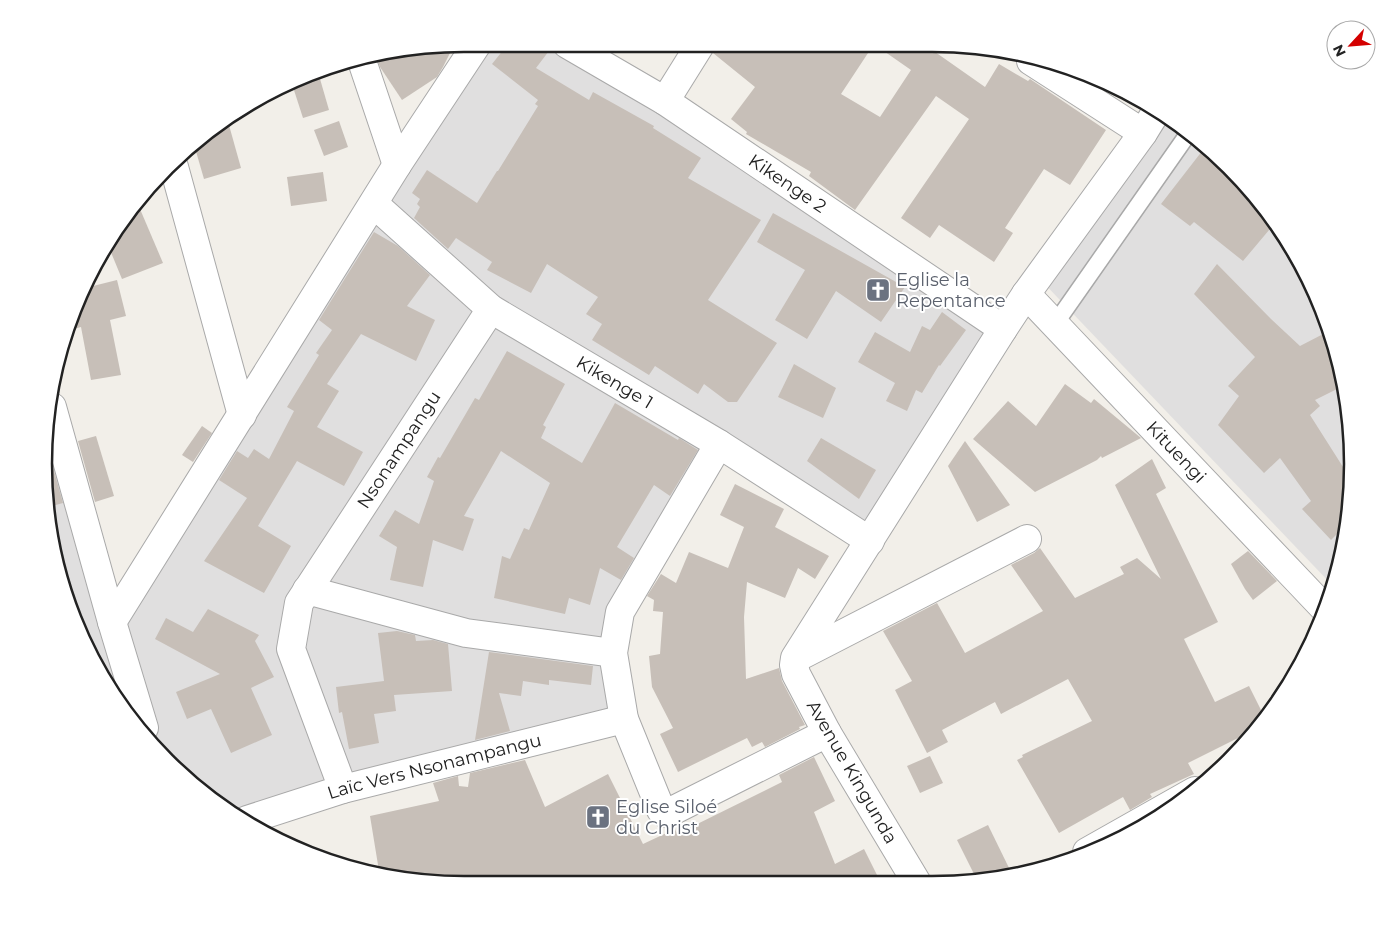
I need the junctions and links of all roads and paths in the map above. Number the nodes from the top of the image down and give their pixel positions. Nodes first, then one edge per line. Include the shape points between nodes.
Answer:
1 (472, 52) edge
2 (581, 52) edge
3 (696, 52) edge
4 (363, 65) edge
5 (1046, 69) edge
6 (665, 102) junction
7 (1149, 123) edge
8 (1184, 139) edge
9 (397, 165) junction
10 (175, 171) edge
11 (374, 204) junction
12 (1026, 294) junction
13 (491, 309) junction
14 (1055, 324) junction
15 (1003, 329) junction
16 (242, 415) junction
17 (55, 418) edge
18 (719, 444) junction
19 (1027, 539) dead end
20 (870, 541) junction
21 (307, 590) junction
22 (1319, 603) edge
23 (112, 622) junction
24 (613, 653) junction
25 (795, 658) junction
26 (141, 719) edge
27 (624, 719) junction
28 (827, 733) junction
29 (343, 789) junction
30 (254, 818) edge
31 (913, 876) edge

1 - 9 street
2 - 6 street, Kikenge 2
3 - 6 street
4 - 9 street
5 - 7 street
6 - 15 street, Kikenge 2
7 - 12 street
8 - 14 lane
9 - 11 street
10 - 16 street
11 - 13 street, Kikenge 1
11 - 16 street
12 - 14 street, Kituengi
12 - 15 street
13 - 18 street, Kikenge 1
13 - 21 street, Nsonampangu
14 - 22 street, Kituengi
15 - 20 street
16 - 23 street
17 - 23 street
18 - 20 street, Kikenge 1
18 - 24 street via 620,612
19 - 25 street
20 - 25 street
21 - 24 street via 466,633
21 - 29 street, Nsonampangu via 299,603 291,648
23 - 26 street
24 - 27 street
25 - 28 street, Avenue Kingunda via 796,674
27 - 28 street via 664,812 670,812
27 - 29 street, Laïc Vers Nsonampangu
28 - 31 street, Avenue Kingunda
29 - 30 street, Laïc Vers Nsonampangu

